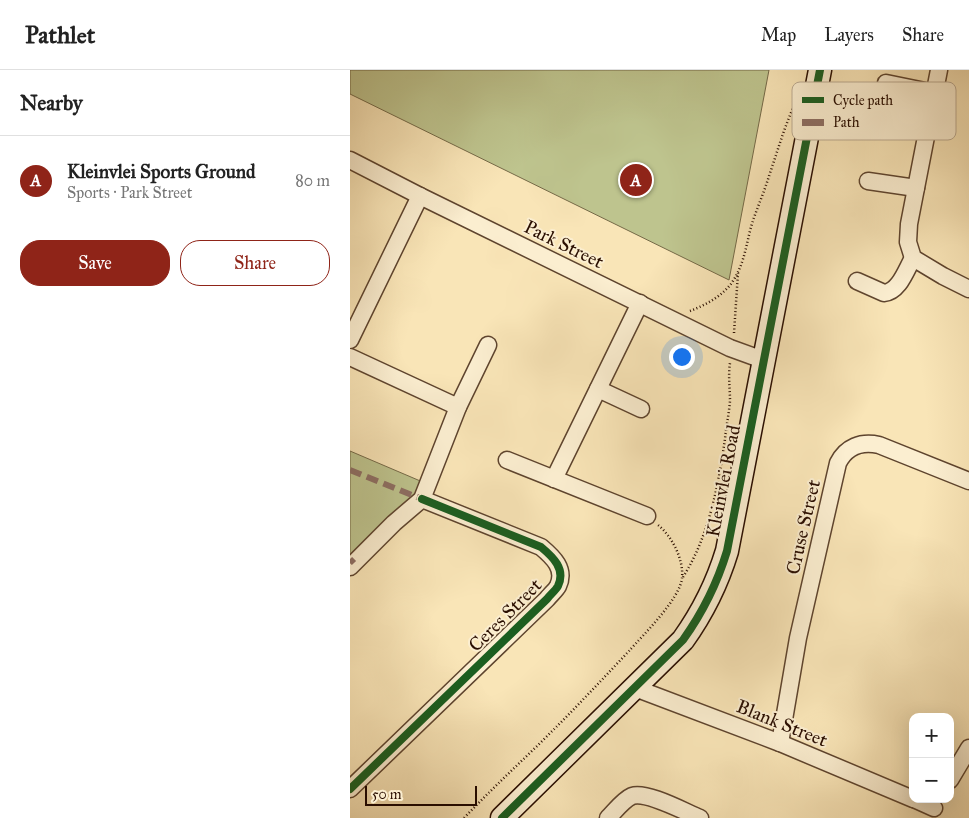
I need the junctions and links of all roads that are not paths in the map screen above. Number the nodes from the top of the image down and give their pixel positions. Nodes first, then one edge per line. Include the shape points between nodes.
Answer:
1 (806, 140) edge
2 (926, 140) edge
3 (350, 160) edge
4 (868, 180) dead end
5 (916, 188) junction
6 (420, 196) junction
7 (912, 258) junction
8 (857, 281) dead end
9 (969, 289) edge
10 (640, 303) junction
11 (350, 340) edge
12 (488, 345) dead end
13 (350, 357) edge
14 (763, 360) junction
15 (598, 390) junction
16 (458, 408) junction
17 (641, 409) dead end
18 (507, 460) dead end
19 (554, 479) junction
20 (969, 481) edge
21 (422, 499) junction
22 (647, 516) road end
23 (350, 567) edge
24 (635, 688) junction
25 (780, 743) junction
26 (969, 748) edge
27 (954, 773) edge
28 (350, 789) edge
29 (909, 797) edge
30 (502, 818) edge
31 (608, 818) edge
32 (700, 818) edge

1 - 14 street, Kleinvlei Road
2 - 5 street
3 - 6 street, Park Street
4 - 5 street
5 - 7 street via 908,234
6 - 10 street, Park Street
6 - 11 street
7 - 8 street via 896,288 888,293
7 - 9 street
10 - 14 street, Park Street
10 - 15 street
12 - 16 street
13 - 16 street
14 - 24 street, Kleinvlei Road via 720,575 706,606 683,640
15 - 17 street
15 - 19 street
16 - 21 street
18 - 19 street
19 - 22 street
20 - 25 street, Cruse Street via 868,442 842,454 798,638
21 - 23 street
21 - 28 street, Ceres Street via 541,547 558,564 558,585
24 - 25 street, Blank Street
24 - 30 street, Kleinvlei Road
25 - 29 street, Blank Street
26 - 27 street
31 - 32 street via 626,800 642,795

